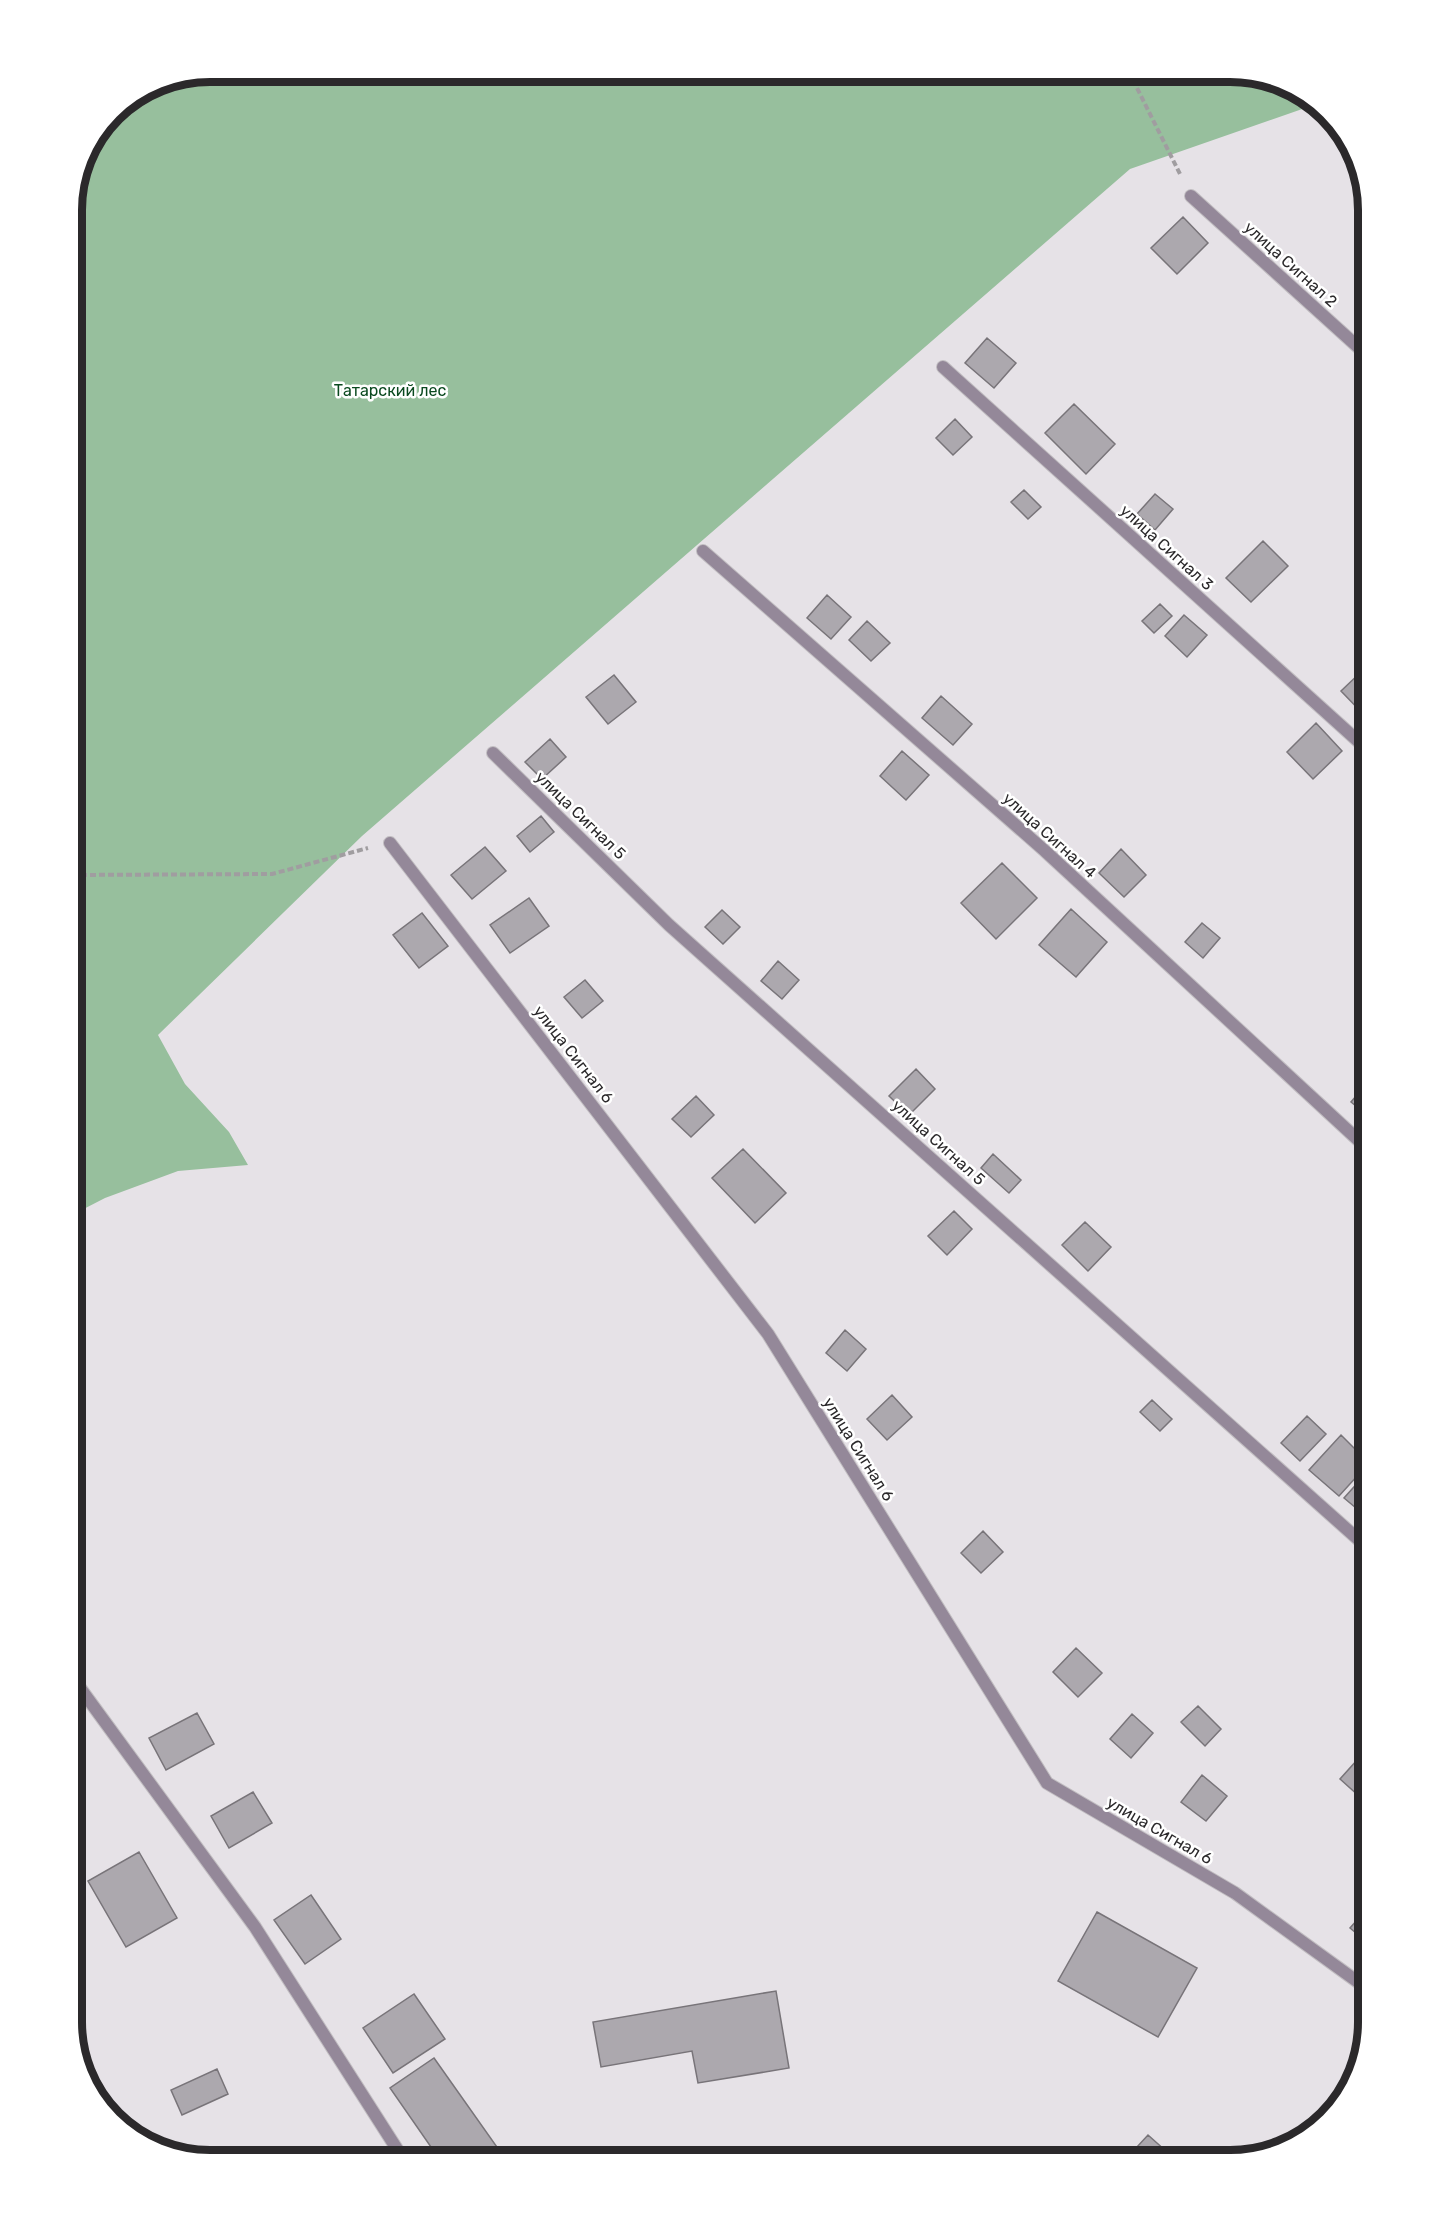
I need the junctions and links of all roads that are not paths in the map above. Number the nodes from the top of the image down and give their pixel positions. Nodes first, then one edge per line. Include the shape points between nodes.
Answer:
1 (1191, 196) road end
2 (1358, 347) edge
3 (943, 367) dead end
4 (703, 551) dead end
5 (1358, 741) edge
6 (493, 753) dead end
7 (390, 843) road end
8 (1358, 1140) edge
9 (1358, 1539) edge
10 (82, 1691) edge
11 (1358, 1982) edge
12 (397, 2149) edge

1 - 2 street, улица Сигнал 2
3 - 5 street, улица Сигнал 3
4 - 8 street, улица Сигнал 4 via 1045,851
6 - 9 street, улица Сигнал 5 via 669,925
7 - 11 street, улица Сигнал 6 via 768,1334 1047,1783 1235,1893
10 - 12 street via 255,1927

